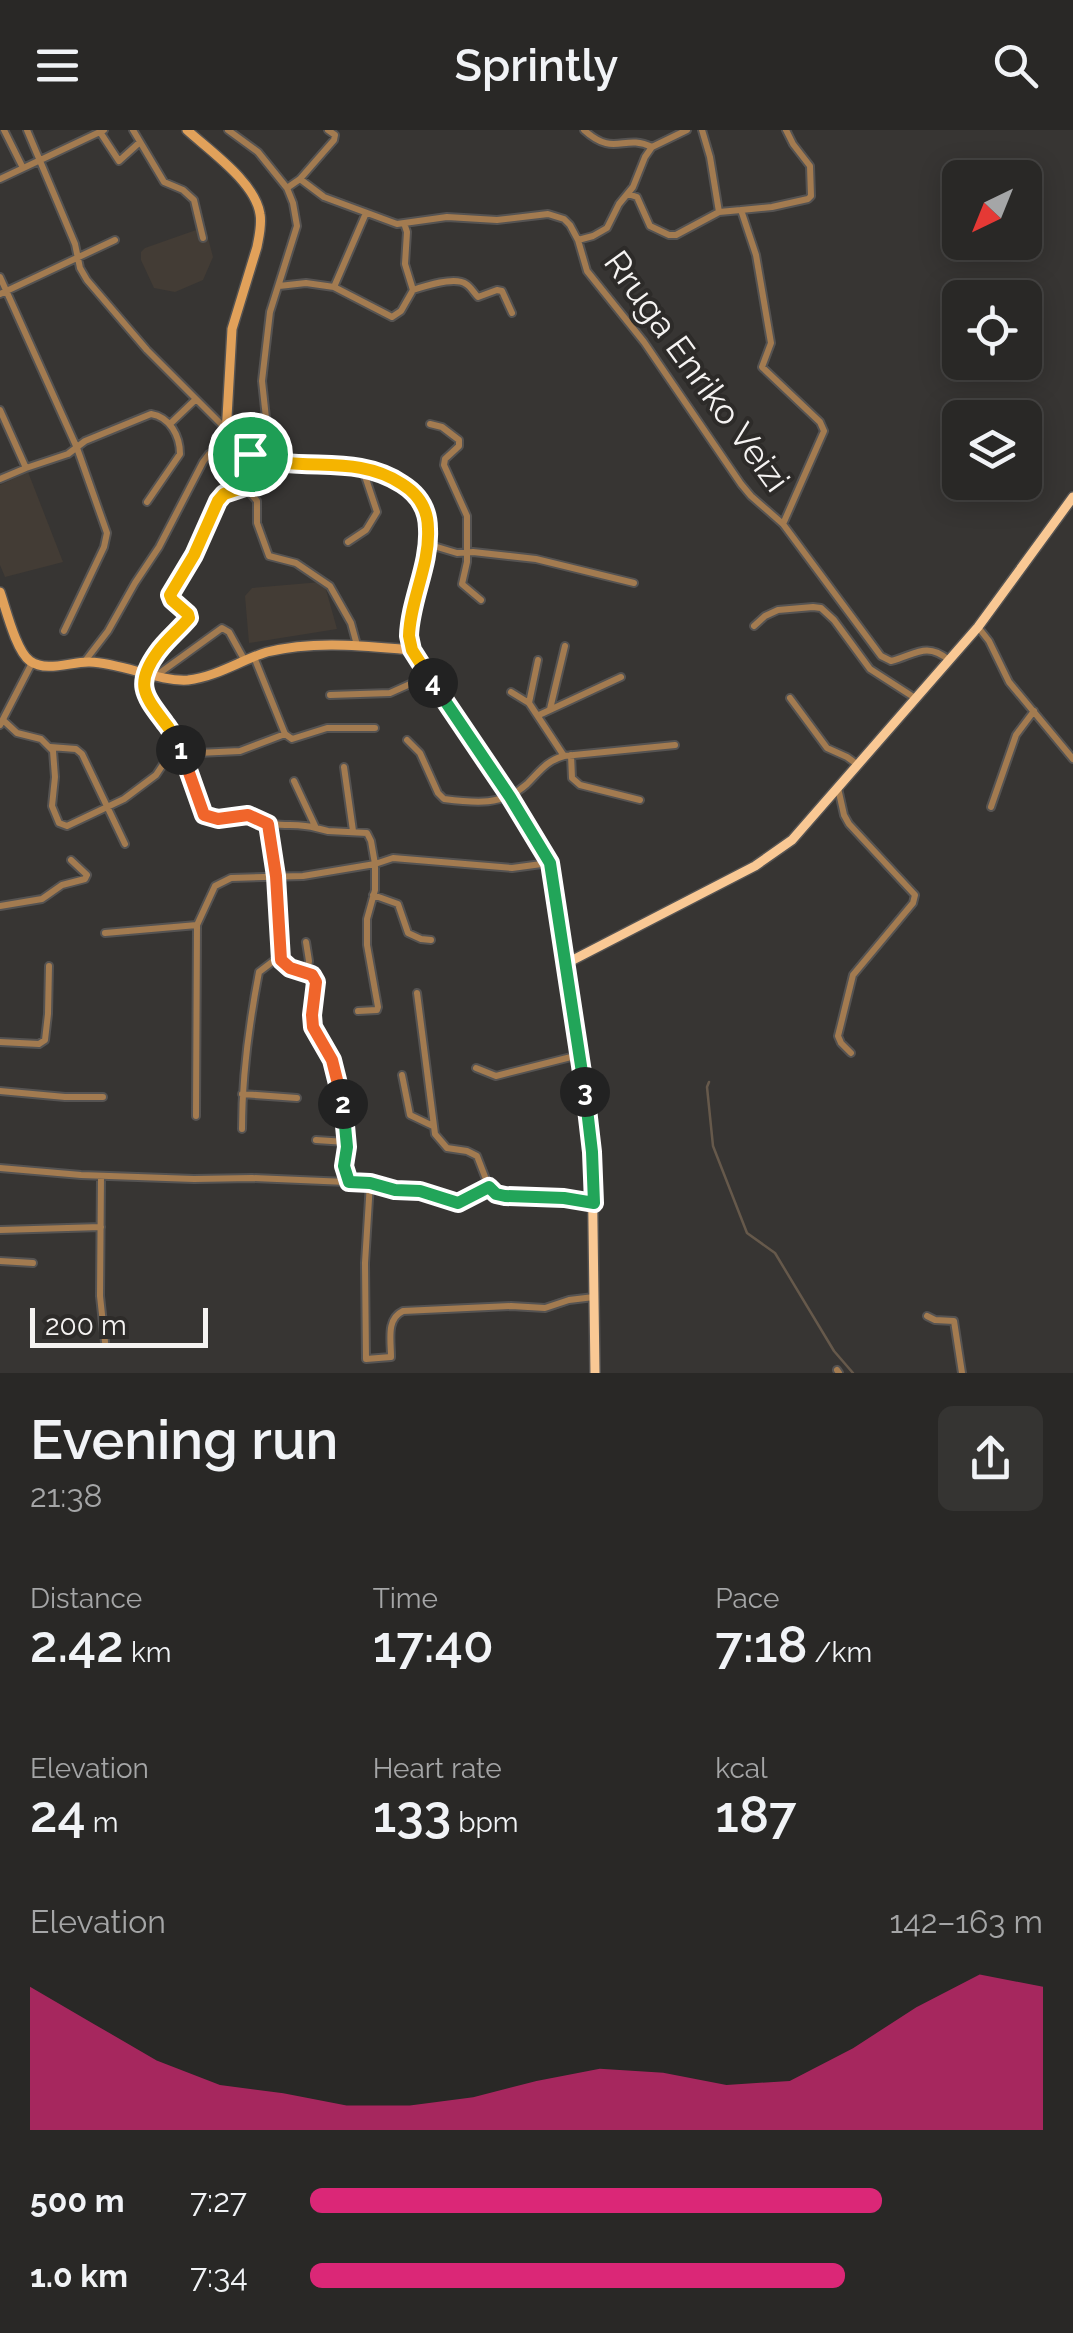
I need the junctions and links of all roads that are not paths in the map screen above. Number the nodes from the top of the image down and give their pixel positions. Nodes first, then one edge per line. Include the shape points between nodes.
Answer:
1 (4, 130) edge
2 (27, 130) edge
3 (134, 130) edge
4 (187, 130) edge
5 (228, 130) edge
6 (328, 130) edge
7 (584, 130) edge
8 (687, 130) edge
9 (702, 130) edge
10 (786, 130) edge
11 (98, 132) edge
12 (140, 142) junction
13 (652, 146) junction
14 (40, 160) junction
15 (22, 168) junction
16 (0, 179) edge
17 (300, 179) junction
18 (287, 188) junction
19 (628, 194) junction
20 (741, 210) junction
21 (719, 212) junction
22 (366, 213) junction
23 (404, 223) junction
24 (203, 238) dead end
25 (115, 240) dead end
26 (578, 240) junction
27 (77, 259) junction
28 (0, 277) edge
29 (278, 286) junction
30 (334, 288) junction
31 (413, 290) junction
32 (3, 293) edge
33 (512, 313) dead end
34 (195, 400) junction
35 (0, 410) edge
36 (170, 424) junction
37 (430, 424) dead end
38 (226, 432) junction
39 (238, 446) junction
40 (221, 447) junction
41 (77, 448) junction
42 (250, 454) junction
43 (26, 468) junction
44 (362, 468) junction
45 (0, 479) edge
46 (245, 487) junction
47 (1073, 497) edge
48 (147, 502) dead end
49 (783, 524) junction
50 (348, 542) dead end
51 (427, 544) junction
52 (468, 552) junction
53 (634, 583) dead end
54 (0, 592) edge
55 (481, 600) dead end
56 (754, 626) dead end
57 (978, 627) junction
58 (64, 631) dead end
59 (357, 645) junction
60 (565, 646) dead end
61 (412, 650) junction
62 (250, 658) junction
63 (538, 660) dead end
64 (949, 660) junction
65 (84, 662) junction
66 (32, 663) junction
67 (145, 672) junction
68 (157, 675) junction
69 (428, 676) junction
70 (621, 677) dead end
71 (510, 692) dead end
72 (330, 696) dead end
73 (790, 698) dead end
74 (915, 698) junction
75 (528, 703) junction
76 (550, 710) junction
77 (1034, 712) junction
78 (539, 715) junction
79 (2, 723) edge
80 (374, 728) dead end
81 (285, 734) junction
82 (407, 740) dead end
83 (675, 745) dead end
84 (50, 747) junction
85 (182, 752) junction
86 (567, 755) junction
87 (1073, 760) edge
88 (858, 765) junction
89 (344, 767) dead end
90 (294, 781) dead end
91 (838, 788) junction
92 (510, 797) junction
93 (640, 800) dead end
94 (108, 807) junction
95 (991, 807) dead end
96 (268, 824) junction
97 (316, 828) junction
98 (353, 831) junction
99 (125, 844) dead end
100 (71, 860) dead end
101 (550, 863) junction
102 (375, 864) junction
103 (276, 876) junction
104 (373, 895) junction
105 (0, 906) edge
106 (197, 925) junction
107 (106, 933) dead end
108 (431, 940) dead end
109 (306, 942) dead end
110 (280, 956) junction
111 (566, 962) junction
112 (49, 966) dead end
113 (308, 972) junction
114 (417, 993) dead end
115 (358, 1011) dead end
116 (0, 1042) edge
117 (851, 1053) dead end
118 (580, 1055) junction
119 (476, 1068) dead end
120 (402, 1075) dead end
121 (0, 1091) edge
122 (242, 1094) junction
123 (103, 1097) dead end
124 (298, 1098) dead end
125 (196, 1116) dead end
126 (433, 1126) junction
127 (242, 1129) dead end
128 (316, 1140) dead end
129 (346, 1142) junction
130 (0, 1168) edge
131 (101, 1176) junction
132 (349, 1182) junction
133 (370, 1183) junction
134 (489, 1187) junction
135 (594, 1203) junction
136 (101, 1227) junction
137 (0, 1230) edge
138 (0, 1260) edge
139 (33, 1263) dead end
140 (594, 1297) junction
141 (927, 1316) dead end
142 (105, 1342) dead end
143 (595, 1373) edge
144 (962, 1373) edge

1 - 15 street
2 - 14 street
3 - 12 street
4 - 38 main road via 240,179 260,212 260,234 232,329
5 - 18 street via 258,152
6 - 17 street via 334,140
7 - 13 street via 609,145
8 - 13 street
9 - 21 street
10 - 20 street via 810,166 811,196
11 - 12 street via 120,161
11 - 14 street
12 - 24 street via 164,182 194,200
13 - 19 street
14 - 15 street
14 - 27 street
15 - 16 street
17 - 18 street
17 - 22 street, Rruga Enriko Veizi via 324,198
18 - 29 street via 296,226
19 - 21 street via 637,197 650,226 668,235
19 - 26 street via 607,228
20 - 21 street
20 - 49 street via 772,343 762,367 824,431
22 - 23 street, Rruga Enriko Veizi
22 - 30 street
23 - 26 street, Rruga Enriko Veizi via 548,214 570,224
23 - 31 street
25 - 27 street
26 - 49 street, Rruga Enriko Veizi via 587,271 741,484
27 - 32 street
27 - 34 street via 114,313
28 - 32 street
29 - 30 street
29 - 42 street via 262,381 266,418
30 - 31 street via 392,316
31 - 33 street via 460,281 478,297 502,291
32 - 41 street
34 - 36 street
34 - 38 street
35 - 43 street
36 - 41 street via 151,414
36 - 48 street via 180,454
37 - 52 street via 458,440 444,462 467,516
38 - 39 main road
38 - 40 main road
39 - 40 main road via 230,452
39 - 42 main road
40 - 65 street via 203,462 159,547
41 - 43 street
41 - 58 street via 106,540
42 - 44 main road
42 - 46 street
43 - 45 street
44 - 50 street via 377,512
44 - 51 main road via 415,494 426,512
46 - 59 street via 257,501 268,556 296,563 330,586
46 - 67 street via 224,494 214,506 170,595 189,618
47 - 57 main road
49 - 64 street, Rruga Enriko Veizi via 886,660 931,649
51 - 52 street
51 - 61 main road via 409,624
52 - 53 street via 536,559
52 - 55 street via 462,584
54 - 66 main road
56 - 74 street via 778,610 821,608 870,669
57 - 64 main road
57 - 77 street
59 - 61 main road
59 - 62 main road via 312,645
60 - 76 street
61 - 69 main road
62 - 68 main road via 190,680
62 - 68 street via 222,628
62 - 81 street
63 - 75 street
64 - 74 main road
65 - 66 main road
65 - 67 main road
66 - 79 street
67 - 68 main road
67 - 85 street via 147,698
69 - 72 street via 390,693
69 - 92 main road
70 - 76 street
71 - 75 street
73 - 88 street via 826,748
74 - 88 main road
75 - 78 street
76 - 78 street
77 - 87 street
77 - 95 street via 1016,734
78 - 86 street
79 - 84 street
80 - 81 street via 327,728 292,739
81 - 85 street via 240,751
82 - 92 street via 444,799
83 - 86 street
84 - 94 street via 79,750
84 - 94 street via 59,823 67,826
85 - 94 street
85 - 96 street via 204,815 248,815
86 - 92 street via 544,764
86 - 93 street via 575,782
88 - 91 main road
89 - 98 street
90 - 97 street
91 - 111 main road via 774,855
91 - 117 street via 848,824 915,899 852,975 838,1036
92 - 101 main road
94 - 99 street
96 - 97 street
96 - 103 street
97 - 98 street
98 - 102 street via 370,836
100 - 105 street via 87,874 84,879 42,899
101 - 102 street via 512,868 393,858
101 - 111 main road
102 - 103 street
102 - 104 street
103 - 106 street via 219,883
103 - 110 street
104 - 108 street via 398,904 408,932
104 - 115 street via 367,945 378,1007
106 - 107 street
106 - 125 street
109 - 113 street
110 - 113 street via 290,968
110 - 122 street via 259,972
111 - 118 main road
112 - 116 street via 46,1040
113 - 129 street via 316,982 313,1027 332,1060
114 - 126 street
118 - 119 street via 502,1075
118 - 135 main road
120 - 126 street via 410,1114
121 - 123 street
122 - 124 street
122 - 127 street
126 - 134 street via 442,1145 477,1156
128 - 129 street
129 - 132 street
130 - 131 street
131 - 132 street
131 - 136 street
132 - 133 street
133 - 134 street via 458,1203
133 - 140 street via 366,1359 391,1357 392,1321 402,1311 544,1308
134 - 135 street via 505,1196
135 - 140 main road
136 - 137 street
136 - 142 street
138 - 139 street
140 - 143 main road
141 - 144 street via 954,1321

